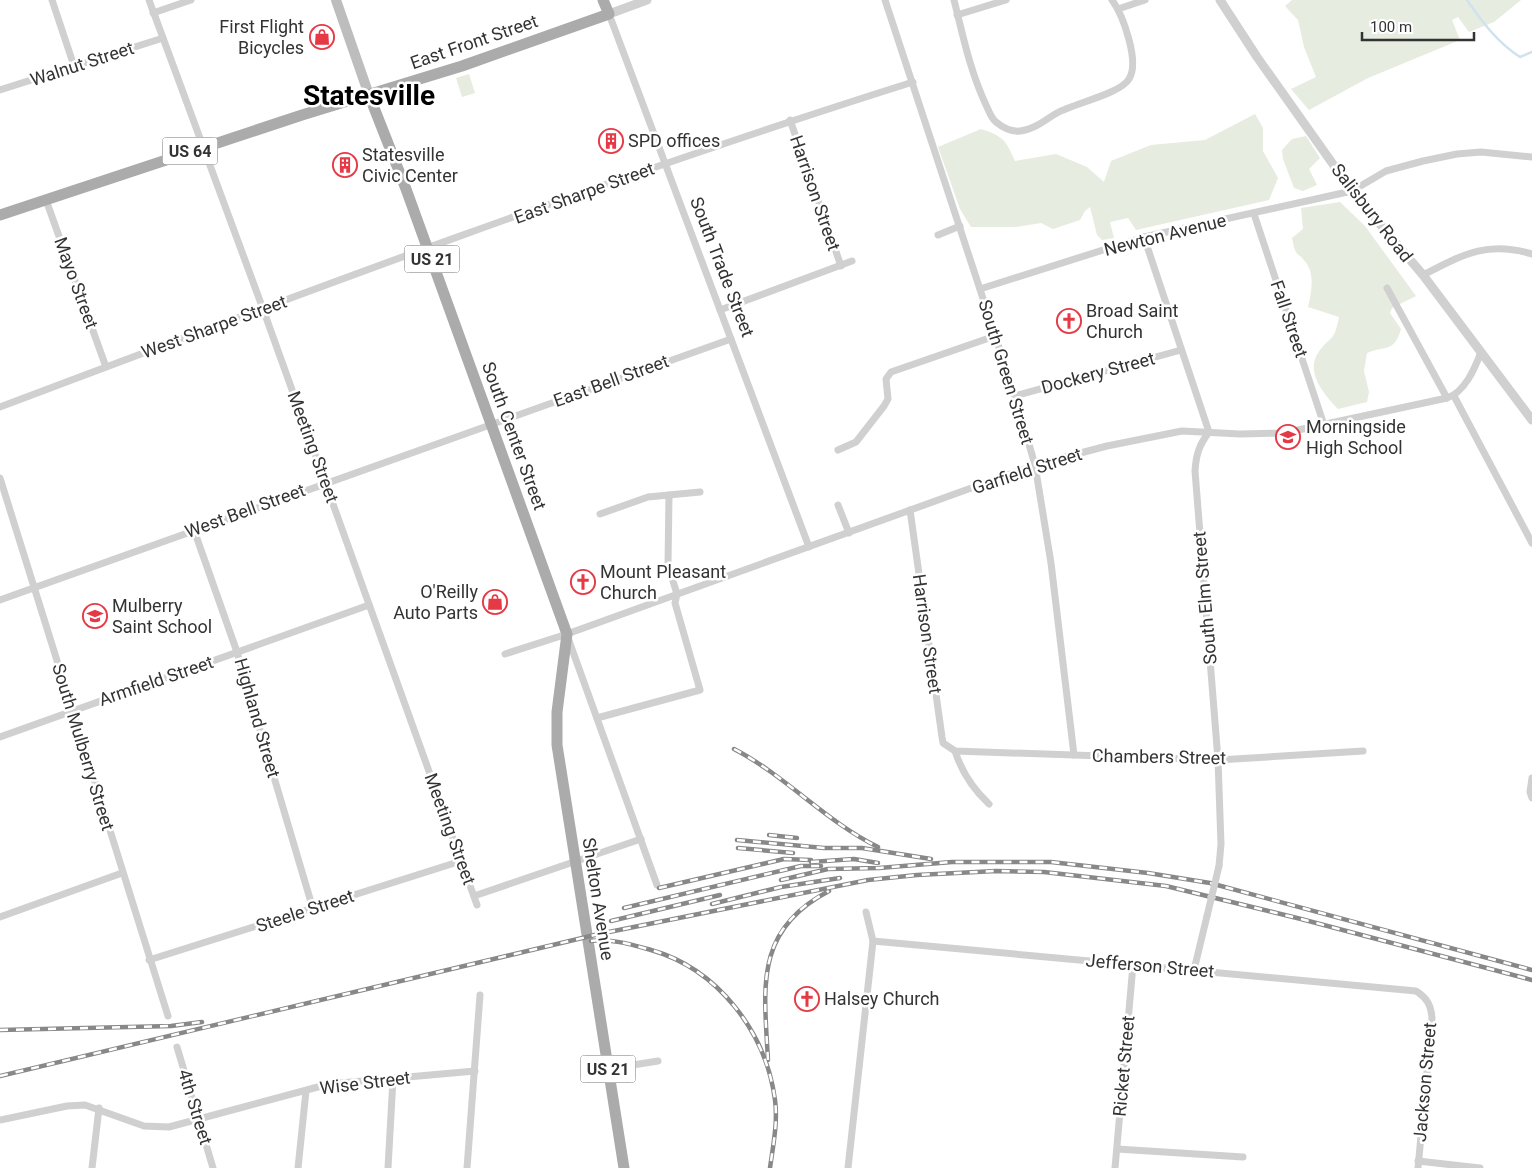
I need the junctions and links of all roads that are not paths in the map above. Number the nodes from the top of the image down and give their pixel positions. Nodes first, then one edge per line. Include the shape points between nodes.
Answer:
1 (52, 0) edge
2 (149, 0) edge
3 (191, 0) edge
4 (336, 0) edge
5 (603, 0) edge
6 (647, 0) edge
7 (885, 0) edge
8 (954, 0) edge
9 (1006, 0) edge
10 (1112, 0) edge
11 (1145, 0) edge
12 (1220, 0) edge
13 (1118, 9) junction
14 (153, 13) junction
15 (608, 14) junction
16 (957, 15) junction
17 (163, 38) junction
18 (74, 66) junction
19 (912, 82) junction
20 (0, 90) edge
21 (369, 95) junction
22 (790, 120) junction
23 (204, 147) junction
24 (1532, 157) edge
25 (665, 164) junction
26 (1352, 191) junction
27 (46, 200) junction
28 (1254, 214) junction
29 (0, 215) edge
30 (960, 226) junction
31 (938, 235) dead end
32 (1144, 237) junction
33 (428, 249) junction
34 (1532, 254) edge
35 (852, 261) dead end
36 (841, 266) junction
37 (1422, 276) junction
38 (1387, 288) dead end
39 (980, 289) junction
40 (264, 309) junction
41 (720, 310) junction
42 (996, 336) junction
43 (731, 339) junction
44 (1181, 350) junction
45 (1481, 352) junction
46 (106, 367) junction
47 (1015, 396) junction
48 (1450, 397) junction
49 (0, 406) edge
50 (1532, 420) edge
51 (491, 424) junction
52 (1324, 425) junction
53 (1208, 432) junction
54 (838, 450) dead end
55 (1035, 465) junction
56 (0, 478) edge
57 (326, 483) junction
58 (700, 492) dead end
59 (669, 495) junction
60 (838, 505) dead end
61 (910, 510) junction
62 (600, 514) dead end
63 (194, 530) junction
64 (849, 533) junction
65 (1532, 543) edge
66 (809, 547) junction
67 (34, 588) junction
68 (677, 594) junction
69 (0, 600) edge
70 (369, 605) junction
71 (567, 634) junction
72 (237, 652) junction
73 (505, 654) dead end
74 (72, 710) junction
75 (597, 718) junction
76 (0, 737) edge
77 (955, 751) junction
78 (1363, 751) dead end
79 (1074, 755) junction
80 (1218, 760) junction
81 (1532, 778) edge
82 (1532, 798) edge
83 (989, 804) dead end
84 (641, 839) junction
85 (461, 861) junction
86 (575, 862) junction
87 (122, 873) junction
88 (657, 884) dead end
89 (474, 896) junction
90 (478, 905) dead end
91 (313, 909) junction
92 (866, 912) dead end
93 (0, 917) edge
94 (872, 941) junction
95 (149, 960) junction
96 (1133, 965) junction
97 (1194, 970) junction
98 (480, 995) dead end
99 (1425, 997) joint
100 (168, 1016) dead end
101 (177, 1047) dead end
102 (658, 1061) dead end
103 (608, 1070) junction
104 (475, 1071) junction
105 (393, 1079) junction
106 (306, 1091) junction
107 (99, 1108) junction
108 (0, 1120) edge
109 (199, 1121) junction
110 (1117, 1149) junction
111 (1244, 1157) dead end
112 (1418, 1164) edge
113 (92, 1168) edge
114 (213, 1168) edge
115 (298, 1168) edge
116 (388, 1168) edge
117 (467, 1168) edge
118 (624, 1168) edge
119 (848, 1168) edge
120 (1115, 1168) edge
121 (1480, 1168) edge

1 - 18 street
2 - 14 street, Meeting Street
3 - 14 street
4 - 21 main road, South Center Street
5 - 15 main road, South Trade Street
6 - 15 street, East Front Street
7 - 19 street, South Green Street
8 - 16 street
9 - 16 street
10 - 13 street
11 - 13 street
12 - 26 street, Salisbury Road via 1257,58
13 - 16 street via 1133,58 1130,79 1112,92 1085,100 1020,131 1005,129 994,120 977,87
14 - 17 street, Meeting Street
15 - 21 main road, East Front Street
15 - 25 street, South Trade Street
17 - 18 street, Walnut Street
17 - 23 street, Meeting Street
18 - 20 street, Walnut Street
19 - 22 street, East Sharpe Street
19 - 30 street, South Green Street
21 - 23 main road, US 64
21 - 33 main road, South Center Street / US 21
22 - 25 street, East Sharpe Street
22 - 36 street, Harrison Street
23 - 27 main road, US 64
23 - 40 street, Meeting Street
24 - 26 street, Newton Avenue via 1481,152 1457,154 1386,171
25 - 33 street, East Sharpe Street
25 - 41 street, South Trade Street
26 - 28 street, Newton Avenue
26 - 37 street, Salisbury Road
27 - 29 main road, US 64
27 - 46 street, Mayo Street
28 - 32 street, Newton Avenue
28 - 52 street, Fall Street
30 - 31 street
30 - 39 street, South Green Street
32 - 39 street, Newton Avenue
32 - 44 street
33 - 40 street, West Sharpe Street
33 - 51 main road, South Center Street / US 21
34 - 37 street via 1508,248 1475,250
35 - 36 street
36 - 41 street
37 - 45 street, Salisbury Road
38 - 48 street
39 - 42 street, South Green Street
40 - 46 street, West Sharpe Street
40 - 57 street, Meeting Street
41 - 43 street, South Trade Street
42 - 47 street, South Green Street
42 - 54 street via 891,372 886,379 888,399 884,406 856,442
43 - 51 street, East Bell Street
43 - 66 street, South Trade Street
44 - 47 street, Dockery Street
44 - 53 street
45 - 48 street via 1475,369
45 - 50 street, Salisbury Road
46 - 49 street, West Sharpe Street
47 - 55 street, South Green Street
48 - 52 street, Garfield Street
48 - 65 street
51 - 57 street, West Bell Street
51 - 71 main road, South Center Street / US 21
52 - 53 street, Garfield Street via 1271,434
53 - 55 street, Garfield Street via 1182,431
53 - 80 street, South Elm Street via 1198,450 1195,471
55 - 61 street, Garfield Street
55 - 79 street, South Green Street via 1051,563
56 - 67 street, South Mulberry Street
57 - 63 street, West Bell Street
57 - 70 street, Meeting Street
58 - 59 street
59 - 62 street via 648,497
59 - 68 street via 668,565
60 - 64 street
61 - 64 street, Garfield Street
61 - 77 street, Harrison Street via 942,737 944,743
63 - 67 street, West Bell Street
63 - 72 street, Highland Street
64 - 66 street, Garfield Street
66 - 68 street, Garfield Street
67 - 69 street, West Bell Street
67 - 74 street, South Mulberry Street
68 - 71 street, Garfield Street
68 - 75 street via 675,603 700,690
70 - 72 street, Armfield Street
70 - 85 street, Meeting Street
71 - 73 street, Garfield Street
71 - 75 street, South Center Street
71 - 86 main road, Shelton Avenue / US 21 via 557,712 557,744
72 - 74 street, Armfield Street
72 - 91 street, Highland Street
74 - 76 street, Armfield Street
74 - 87 street, South Mulberry Street
75 - 84 street, South Center Street
77 - 79 street, Chambers Street
77 - 83 street, Harrison Street via 967,778
78 - 80 street, Chambers Street
79 - 80 street, Chambers Street
80 - 97 street, South Elm Street, bridge via 1219,866
81 - 82 street
84 - 86 street
84 - 88 street, South Center Street
85 - 89 street, Meeting Street
85 - 91 street, Steele Street
86 - 89 street
86 - 103 main road, Shelton Avenue / US 21
87 - 93 street
87 - 95 street, South Mulberry Street
89 - 90 street, Meeting Street
91 - 95 street, Steele Street
92 - 94 street
94 - 96 street, Jefferson Street
94 - 119 street
95 - 100 street, South Mulberry Street
96 - 97 street, Jefferson Street
96 - 110 street, Ricket Street
97 - 99 street, Jefferson Street via 1406,988
98 - 104 street
99 - 112 street, Jackson Street via 1431,1007 1432,1018
101 - 109 street, 4th Street
102 - 103 street
103 - 118 main road, Shelton Avenue / US 21
104 - 105 street, Wise Street
104 - 117 street
105 - 106 street, Wise Street via 339,1083
105 - 116 street
106 - 109 street, Wise Street
106 - 115 street
107 - 108 street, Wise Street via 67,1106
107 - 109 street, Wise Street via 144,1126 169,1127
107 - 113 street
109 - 114 street, 4th Street
110 - 111 street
110 - 120 street, Ricket Street
112 - 121 street

